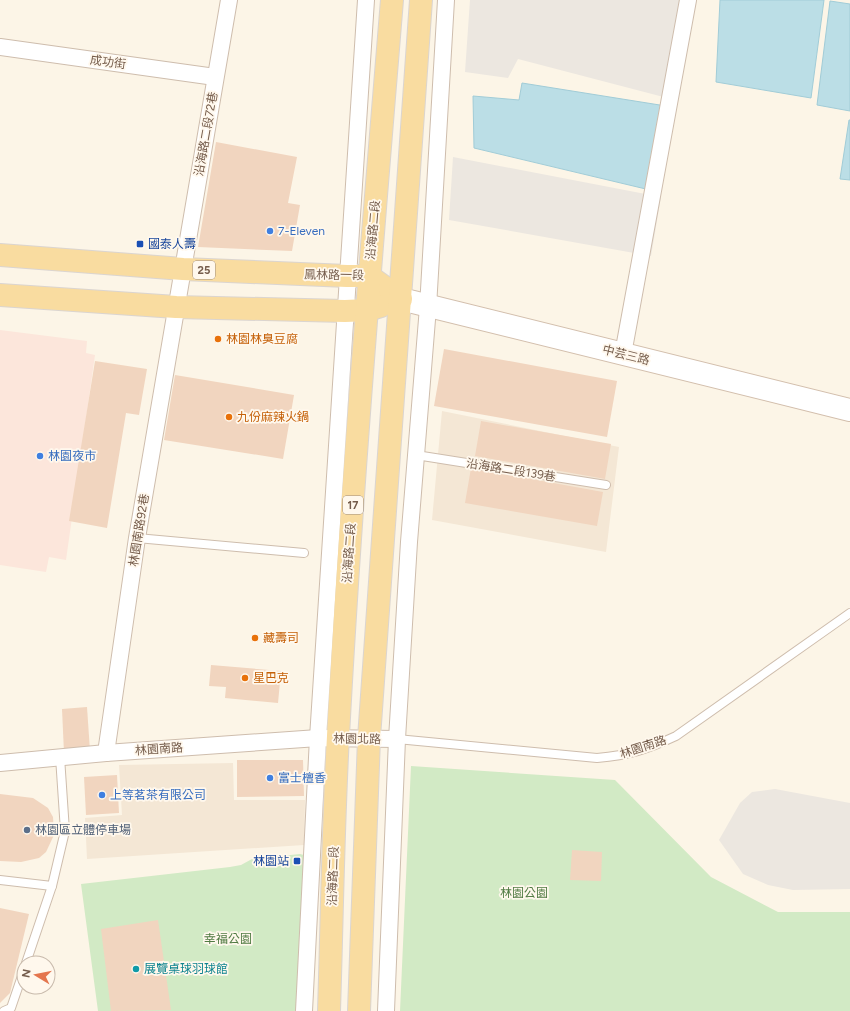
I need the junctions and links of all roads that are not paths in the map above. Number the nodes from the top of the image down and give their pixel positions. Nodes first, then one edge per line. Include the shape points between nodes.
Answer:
1 (229, 0) edge
2 (366, 0) edge
3 (392, 0) edge
4 (421, 0) edge
5 (446, 0) edge
6 (688, 0) edge
7 (0, 46) edge
8 (215, 77) junction
9 (0, 255) edge
10 (183, 269) junction
11 (347, 276) junction
12 (370, 276) junction
13 (0, 295) edge
14 (401, 299) junction
15 (176, 307) junction
16 (428, 307) junction
17 (368, 310) junction
18 (345, 311) junction
19 (623, 354) junction
20 (850, 410) edge
21 (416, 455) junction
22 (606, 486) dead end
23 (137, 538) junction
24 (304, 552) dead end
25 (850, 613) edge
26 (328, 738) junction
27 (369, 738) junction
28 (397, 739) junction
29 (106, 753) junction
30 (60, 757) junction
31 (0, 763) edge
32 (0, 880) edge
33 (52, 886) junction
34 (29, 955) edge
35 (16, 993) edge
36 (4, 1011) edge
37 (304, 1011) edge
38 (328, 1011) edge
39 (359, 1011) edge
40 (386, 1011) edge

1 - 8 street, 沿海路二段72巷
2 - 11 street, 沿海路二段
3 - 12 main road, 沿海路二段 / 17
4 - 14 main road
5 - 16 street
6 - 19 street
7 - 8 street, 成功街
8 - 10 street, 沿海路二段72巷
9 - 10 main road, 鳳林路一段 / 25
10 - 11 main road, 鳳林路一段 / 25
10 - 15 street, 沿海路二段72巷
11 - 12 main road, 鳳林路一段 / 25
11 - 18 street, 沿海路二段
12 - 14 main road, 鳳林路一段
12 - 17 main road, 沿海路二段 / 17
13 - 15 main road
14 - 16 street, 中芸三路
14 - 17 main road
14 - 27 main road
15 - 18 main road
15 - 23 street, 林園南路92巷
16 - 19 street, 中芸三路
16 - 21 street
17 - 18 main road
17 - 26 main road, 沿海路二段 / 17
18 - 26 street, 沿海路二段
19 - 20 street, 中芸三路
21 - 22 lane, 沿海路二段139巷
21 - 28 street
23 - 24 lane
23 - 29 street, 林園南路92巷
25 - 28 lane, 林園南路 via 676,736 625,756 597,758
26 - 27 street, 林園北路
26 - 29 street, 林園南路
26 - 37 street, 沿海路二段
26 - 38 main road, 沿海路二段 / 17
27 - 28 street, 林園北路
27 - 39 main road
28 - 40 street
29 - 30 street, 林園南路
30 - 31 street, 林園南路
30 - 33 lane via 64,831
32 - 33 lane
33 - 34 lane
35 - 36 lane via 11,1008

